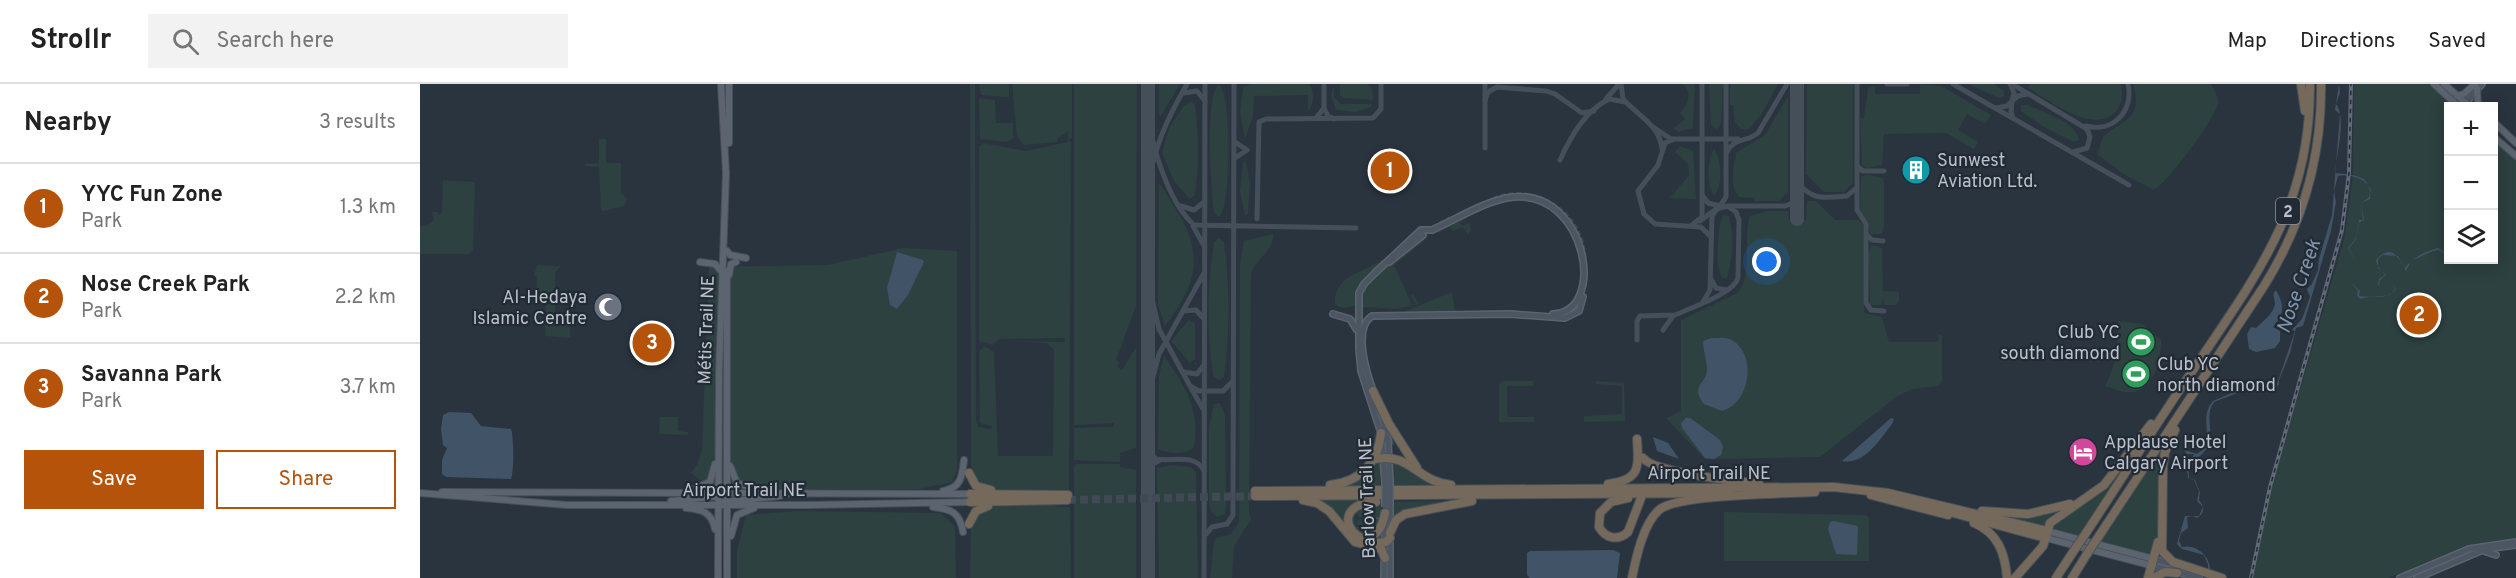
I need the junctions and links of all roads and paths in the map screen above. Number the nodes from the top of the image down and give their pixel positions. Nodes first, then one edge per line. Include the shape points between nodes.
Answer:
1 (720, 84) edge
2 (729, 84) edge
3 (2301, 84) edge
4 (2310, 84) edge
5 (2321, 84) edge
6 (2434, 84) edge
7 (2439, 84) edge
8 (2444, 84) edge
9 (2478, 85) edge
10 (2459, 102) edge
11 (2460, 102) edge
12 (2460, 102) edge
13 (2462, 102) edge
14 (2464, 102) edge
15 (2478, 102) edge
16 (2309, 124) junction
17 (2498, 127) edge
18 (2498, 131) edge
19 (2498, 141) edge
20 (2516, 144) edge
21 (2516, 156) edge
22 (1423, 235) tunnel mouth
23 (727, 251) junction
24 (746, 258) dead end
25 (700, 262) dead end
26 (736, 262) dead end
27 (1376, 273) junction
28 (723, 276) junction
29 (727, 291) junction
30 (1583, 297) dead end
31 (1333, 312) dead end
32 (1359, 312) junction
33 (1394, 314) junction
34 (1534, 315) junction
35 (1361, 342) junction
36 (2190, 374) junction
37 (2197, 389) junction
38 (727, 390) junction
39 (1373, 391) junction
40 (1382, 433) junction
41 (1636, 439) dead end
42 (718, 449) junction
43 (1387, 458) junction
44 (1643, 458) dead end
45 (1375, 459) junction
46 (964, 460) dead end
47 (1662, 467) junction
48 (1642, 468) dead end
49 (969, 473) dead end
50 (1421, 475) junction
51 (2113, 475) junction
52 (1506, 489) junction
53 (1558, 489) junction
54 (1829, 489) junction
55 (1299, 490) junction
56 (668, 492) junction
57 (782, 492) junction
58 (820, 492) junction
59 (421, 493) edge
60 (1888, 493) junction
61 (909, 494) junction
62 (1031, 494) junction
63 (1698, 494) junction
64 (1257, 495) junction
65 (1539, 495) junction
66 (1871, 495) junction
67 (1449, 497) junction
68 (1641, 498) dead end
69 (723, 499) junction
70 (968, 500) junction
71 (1039, 501) junction
72 (625, 504) junction
73 (909, 504) junction
74 (811, 506) junction
75 (1387, 509) junction
76 (2162, 520) junction
77 (969, 524) dead end
78 (963, 532) dead end
79 (2047, 535) junction
80 (1389, 538) junction
81 (1352, 539) junction
82 (2516, 544) edge
83 (2480, 551) junction
84 (2496, 555) dead end
85 (1385, 558) junction
86 (2154, 562) junction
87 (2177, 573) junction
88 (2196, 573) edge
89 (727, 576) edge
90 (2416, 576) edge
91 (717, 578) edge
92 (1384, 578) edge
93 (1390, 578) edge
94 (1632, 578) edge
95 (2007, 578) edge
96 (2015, 578) edge
97 (2056, 578) edge
98 (2072, 578) edge
99 (2148, 578) edge
100 (2153, 578) edge
101 (2223, 578) edge
102 (2400, 578) edge

1 - 28 main road, Métis Trail NE via 726,173
2 - 23 main road, Métis Trail NE
3 - 16 highway
4 - 16 highway, 2
5 - 37 highway, 2 via 2316,152 2297,223 2273,272
6 - 10 main road
7 - 11 main road
8 - 12 main road
9 - 13 main road via 2464,94
9 - 14 main road
9 - 15 main road
16 - 36 highway, 2 via 2294,193 2278,236
17 - 20 main road
18 - 20 main road
19 - 21 main road
22 - 27 main road
23 - 24 main road
23 - 29 main road, Métis Trail NE
25 - 28 main road via 718,266
26 - 29 main road via 730,266
27 - 32 main road, Barlow Trail NE via 1362,287
27 - 34 main road via 1421,230 1432,230 1503,199 1534,199 1553,207 1571,224 1580,244 1582,267 1581,287 1571,309 1560,314
28 - 42 main road, Métis Trail NE
29 - 38 main road, Métis Trail NE
30 - 34 main road via 1580,309 1570,317
31 - 35 main road via 1354,323
32 - 33 main road
32 - 35 main road, Barlow Trail NE
33 - 34 main road
33 - 35 main road, Barlow Trail NE via 1368,318
35 - 39 main road, Barlow Trail NE
35 - 40 main road, Barlow Trail NE via 1360,366
36 - 51 highway
36 - 97 highway, 2, bridge
37 - 76 highway via 2165,452
37 - 98 highway, 2, bridge
38 - 57 main road via 734,480 744,487
38 - 69 main road, Métis Trail NE
39 - 43 main road, Barlow Trail NE via 1386,429
39 - 50 highway
40 - 43 main road, Barlow Trail NE
40 - 45 highway
41 - 53 highway via 1638,466 1630,478 1612,484
42 - 56 main road via 708,484
42 - 69 main road
43 - 45 highway
43 - 50 highway via 1403,460
43 - 75 main road, Barlow Trail NE, bridge
44 - 47 highway
45 - 55 highway via 1350,482
46 - 61 main road via 959,483 952,489
47 - 48 highway
47 - 54 highway via 1726,481
49 - 62 highway via 981,489
50 - 52 highway via 1441,484
51 - 60 highway via 2073,503 2028,514 1995,513
51 - 79 highway via 2054,519
52 - 53 highway, Airport Trail NE
52 - 55 highway, Airport Trail NE
53 - 54 highway, Airport Trail NE
54 - 60 highway, Airport Trail NE
54 - 63 highway, Airport Trail NE
54 - 66 highway, Airport Trail NE
54 - 94 highway via 1668,504 1658,510 1650,523
55 - 64 highway, Airport Trail NE
56 - 59 main road, Airport Trail NE
56 - 69 main road, Airport Trail NE
57 - 58 main road, Airport Trail NE
57 - 69 main road, Airport Trail NE
58 - 61 main road, Airport Trail NE
58 - 69 main road
59 - 72 main road, Airport Trail NE via 545,504
60 - 79 highway, Airport Trail NE
61 - 70 main road, Airport Trail NE
62 - 70 highway, Airport Trail NE
62 - 71 highway, Airport Trail NE via 1068,497
63 - 65 highway, Airport Trail NE
63 - 68 highway via 1616,500 1600,513 1601,531 1610,538 1626,535 1633,524 1639,507
64 - 67 highway, Airport Trail NE
64 - 81 highway via 1322,505
65 - 67 highway, Airport Trail NE
65 - 80 highway via 1455,503 1411,512 1396,520
66 - 79 highway, Airport Trail NE
66 - 95 highway via 1983,528 2001,548
67 - 75 highway via 1360,504 1349,513 1349,528 1360,537 1372,537 1381,529
69 - 72 main road, Airport Trail NE
69 - 74 main road, Airport Trail NE
69 - 89 main road, Métis Trail NE
69 - 91 main road, Métis Trail NE
70 - 71 highway, Airport Trail NE
70 - 73 main road, Airport Trail NE
70 - 73 main road
71 - 77 highway via 982,507
72 - 91 main road via 692,508 707,513 715,525
73 - 74 main road, Airport Trail NE
73 - 78 main road via 952,510 961,519
74 - 89 main road via 751,509 737,515 732,525
75 - 80 main road, Barlow Trail NE
75 - 80 main road, Barlow Trail NE
76 - 86 highway
76 - 88 highway via 2163,555
79 - 86 main road, Airport Trail NE
79 - 96 highway via 2039,551
80 - 81 highway via 1368,544
80 - 85 main road, Barlow Trail NE
80 - 93 main road, Barlow Trail NE
81 - 85 highway via 1365,547 1381,549
82 - 83 main road
82 - 90 main road via 2469,549
83 - 84 main road
83 - 90 main road
85 - 92 main road, Barlow Trail NE
86 - 87 main road
86 - 88 main road
86 - 99 highway
87 - 88 main road
87 - 100 highway via 2165,572
88 - 101 highway
90 - 102 main road

